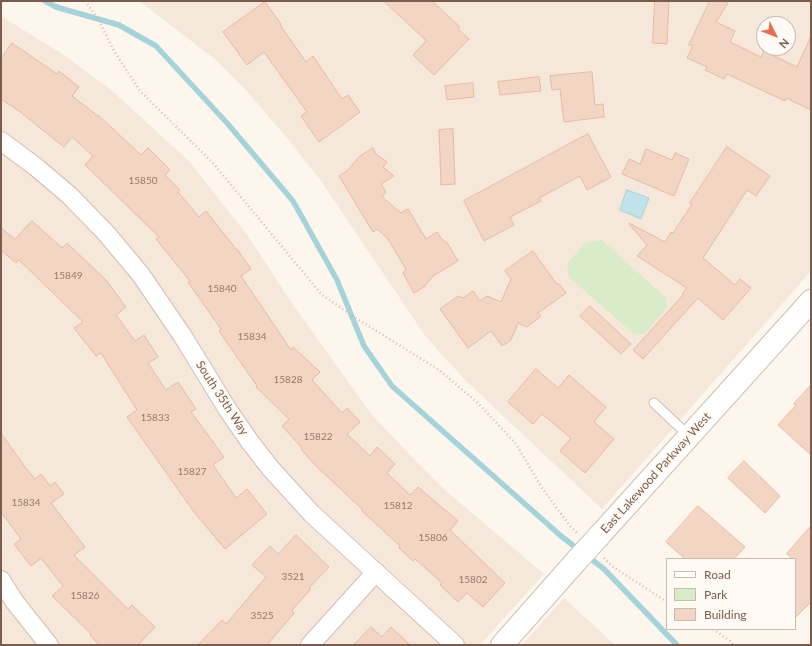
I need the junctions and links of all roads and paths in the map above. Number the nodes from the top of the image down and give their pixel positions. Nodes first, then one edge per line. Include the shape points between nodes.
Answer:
1 (85, 1) edge
2 (1, 141) edge
3 (811, 300) edge
4 (654, 403) dead end
5 (690, 436) junction
6 (594, 543) junction
7 (376, 572) junction
8 (1, 580) edge
9 (666, 601) edge
10 (714, 630) edge
11 (49, 645) edge
12 (310, 645) edge
13 (455, 645) edge
14 (502, 645) edge
15 (734, 645) edge

1 - 6 path via 140,90 213,163 321,294 439,370 478,403 516,444 542,488 570,526
2 - 7 street, South 35th Way via 69,195 106,233 141,275 228,410 263,458 312,514
3 - 5 street, East Lakewood Parkway West
4 - 5 lane
5 - 6 street, East Lakewood Parkway West
6 - 9 path via 612,566
6 - 14 street, East Lakewood Parkway West, bridge
7 - 12 street
7 - 13 street, South 35th Way
8 - 11 street via 14,601
10 - 15 path

